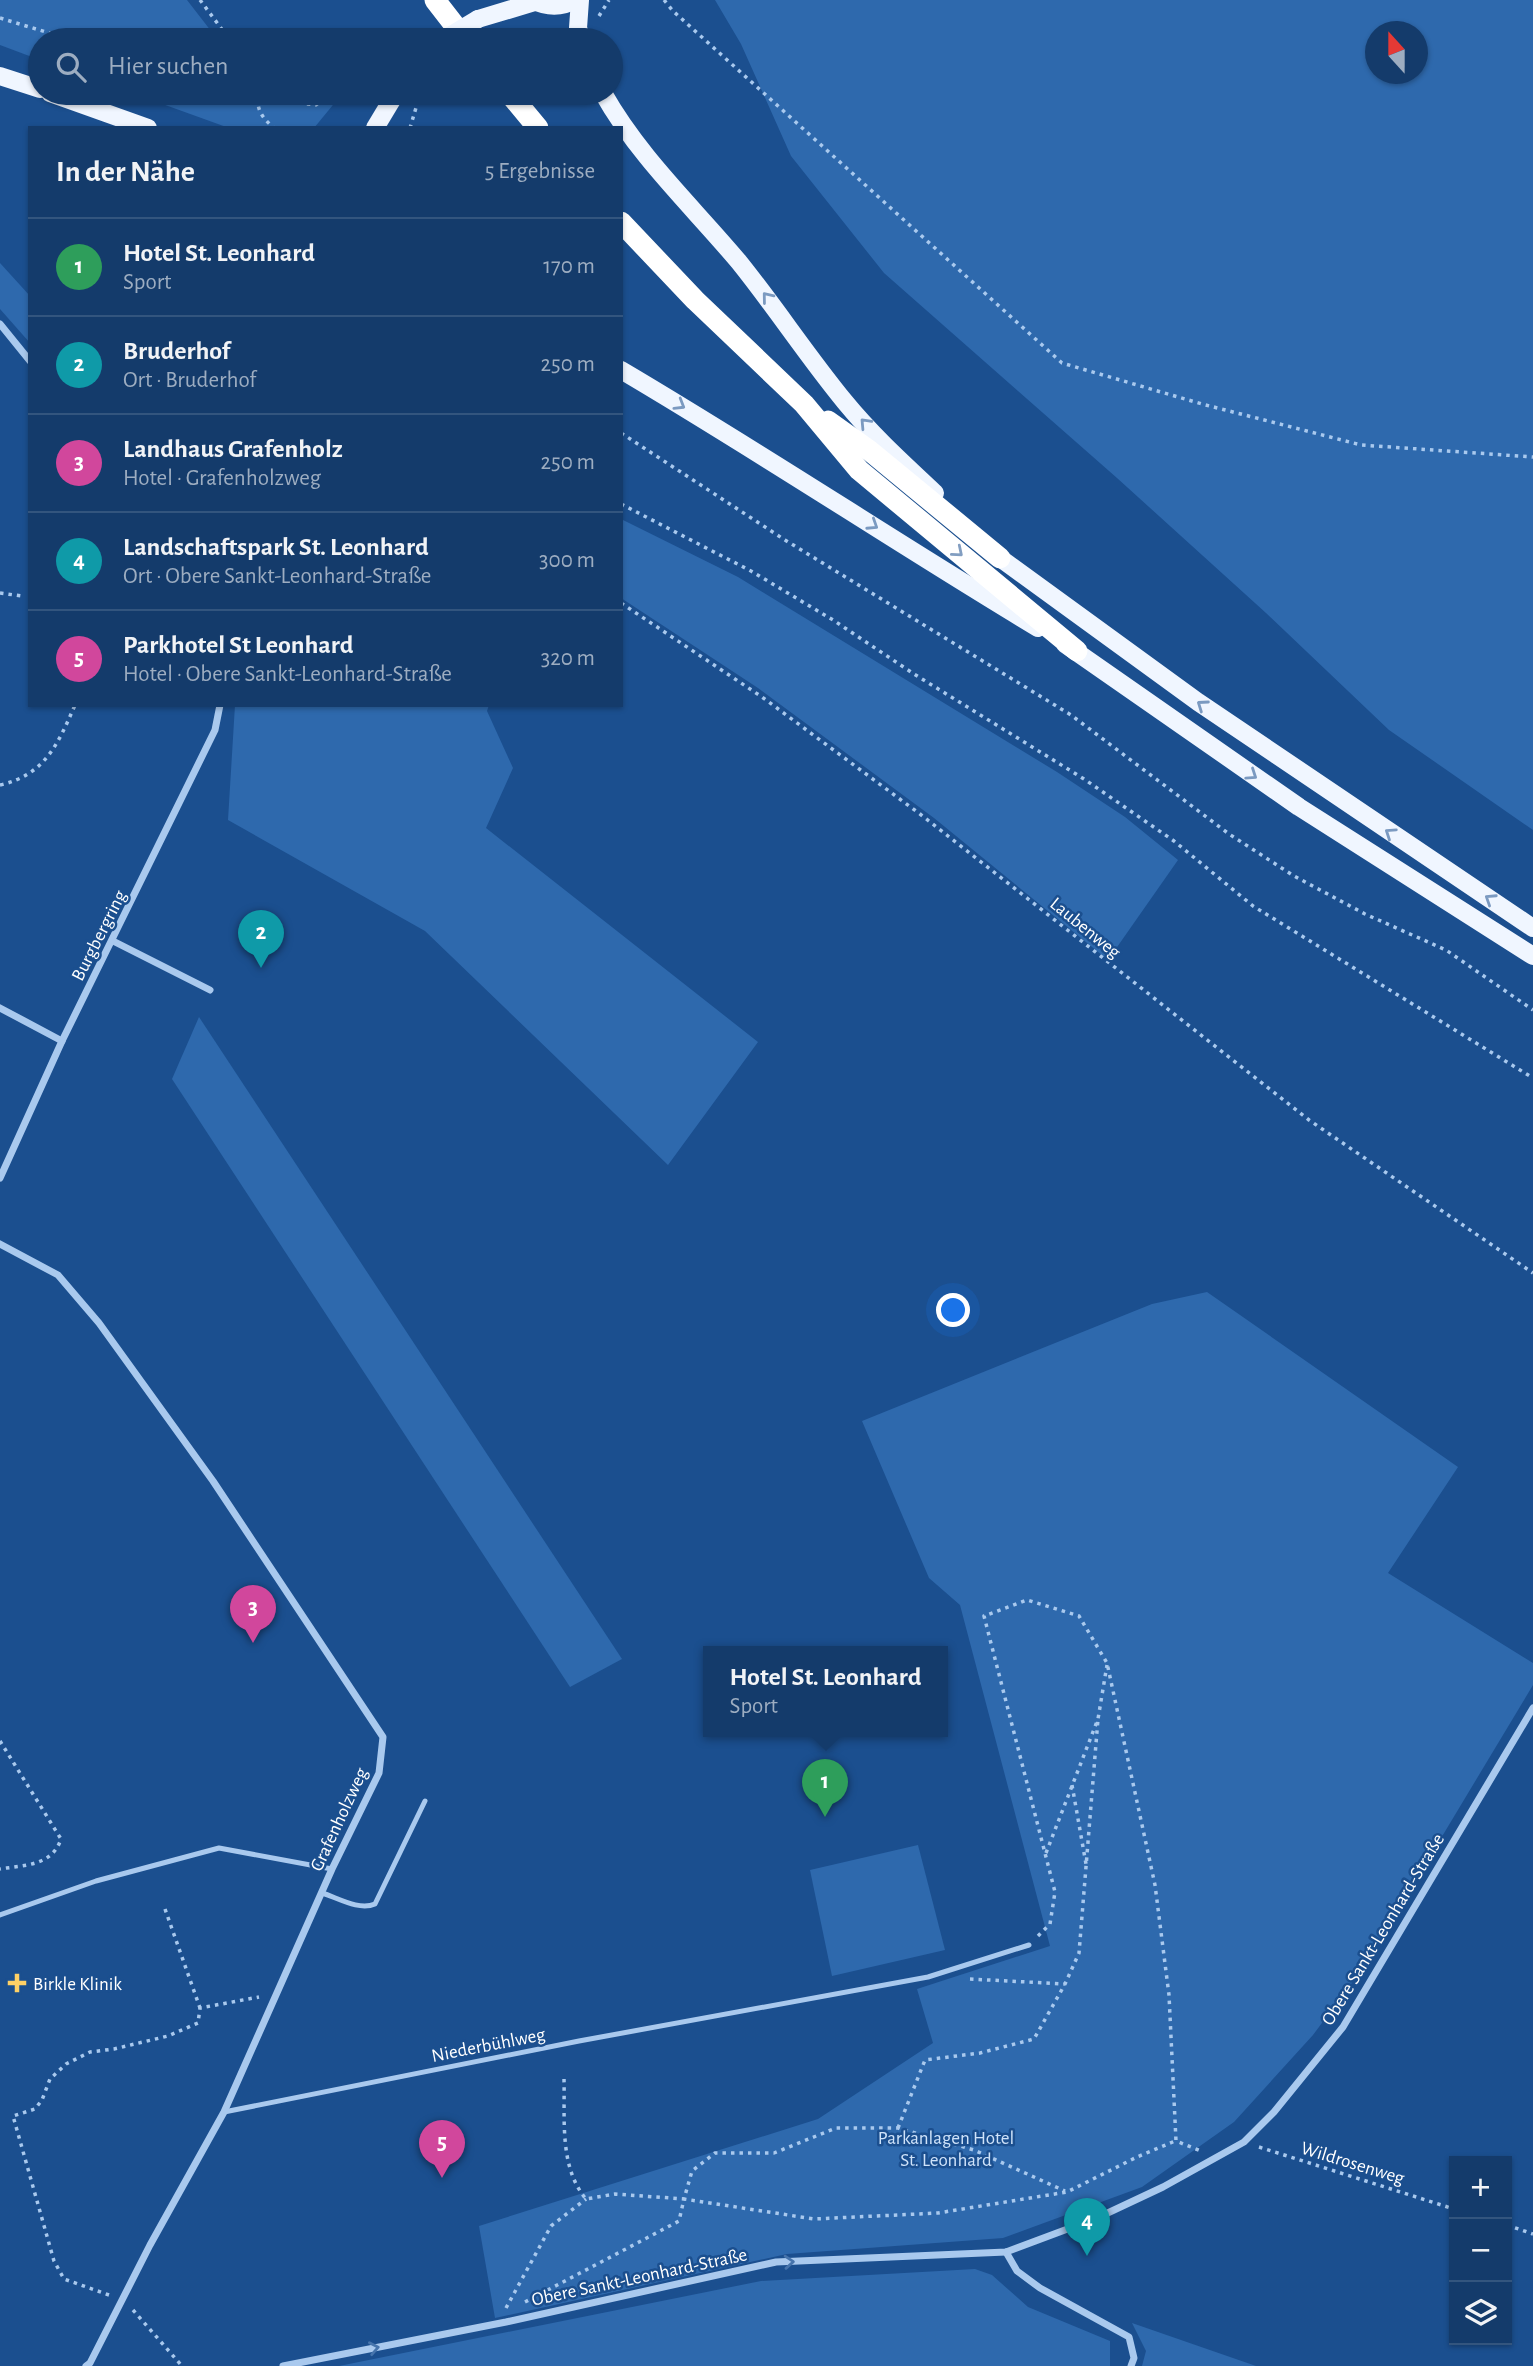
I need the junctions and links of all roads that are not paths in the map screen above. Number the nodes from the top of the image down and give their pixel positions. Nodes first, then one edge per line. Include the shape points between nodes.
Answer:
1 (435, 0) edge
2 (490, 0) edge
3 (577, 0) edge
4 (533, 1) edge
5 (478, 19) junction
6 (457, 28) edge
7 (463, 28) edge
8 (578, 28) edge
9 (0, 76) edge
10 (28, 85) edge
11 (84, 105) edge
12 (389, 105) edge
13 (394, 105) edge
14 (519, 105) edge
15 (610, 105) edge
16 (142, 126) edge
17 (376, 126) edge
18 (390, 126) edge
19 (536, 126) edge
20 (622, 126) edge
21 (623, 127) edge
22 (623, 224) edge
23 (0, 324) edge
24 (28, 359) edge
25 (623, 371) edge
26 (804, 404) junction
27 (1000, 558) junction
28 (1077, 651) junction
29 (220, 707) edge
30 (1533, 928) edge
31 (113, 941) junction
32 (1533, 956) edge
33 (210, 990) dead end
34 (0, 1008) edge
35 (62, 1041) junction
36 (0, 1178) edge
37 (0, 1244) edge
38 (1533, 1708) edge
39 (425, 1801) dead end
40 (332, 1869) junction
41 (322, 1892) junction
42 (0, 1915) edge
43 (1030, 1945) road end
44 (224, 2112) junction
45 (1006, 2252) junction
46 (90, 2365) edge
47 (283, 2366) edge
48 (1131, 2366) edge

1 - 6 highway
2 - 5 main road
3 - 4 main road via 558,6
3 - 8 main road
4 - 5 main road
5 - 7 main road, bridge
9 - 10 main road
11 - 16 main road
12 - 17 main road
13 - 18 main road
14 - 19 highway
20 -> 15 main road
27 -> 21 main road via 846,403 772,302
22 - 26 highway
23 - 24 street
25 -> 28 main road
26 - 27 highway via 870,451
26 -> 28 highway via 859,470
30 -> 27 main road via 1198,702
28 -> 32 main road via 1299,807
29 - 31 street, Burgbergring via 215,730
31 - 33 street
31 - 35 street, Burgbergring
34 - 35 street
35 - 36 street, Burgbergring
37 - 40 street, Grafenholzweg via 58,1275 99,1323 213,1481 383,1737 379,1773
38 - 45 street, Obere Sankt-Leonhard-Straße via 1343,2027 1244,2143 1097,2218
39 - 41 lane via 375,1904 362,1906
40 - 41 street, Grafenholzweg
40 - 42 lane via 219,1848 96,1881
41 - 44 street, Grafenholzweg
43 - 44 lane, Niederbühlweg via 928,1977
44 - 46 street, Grafenholzweg
47 -> 45 street, Obere Sankt-Leonhard-Straße via 776,2262
45 - 48 street via 1017,2271 1040,2288 1129,2337 1134,2358

